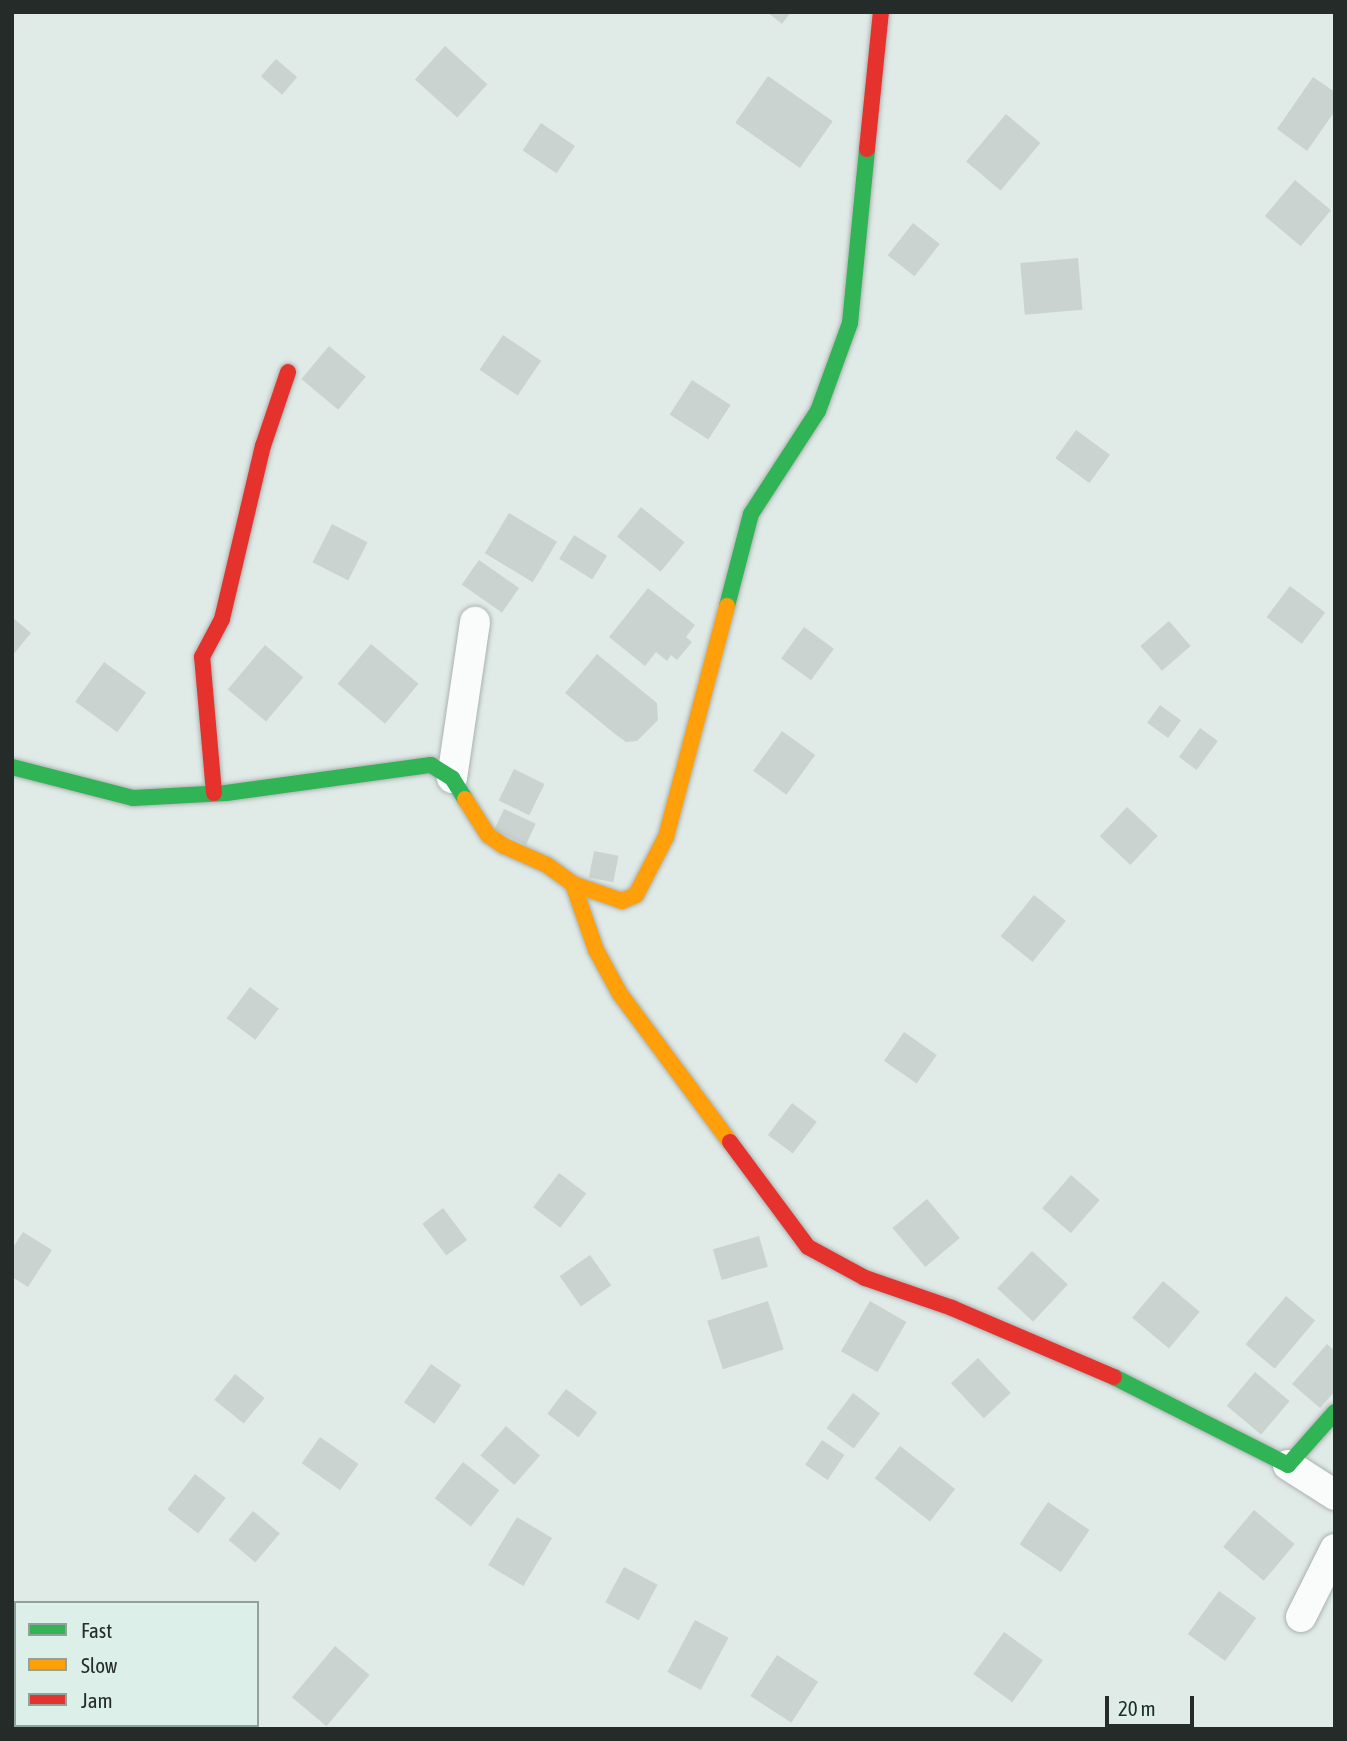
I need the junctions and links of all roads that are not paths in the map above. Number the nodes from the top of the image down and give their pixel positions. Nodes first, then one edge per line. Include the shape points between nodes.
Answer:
1 (881, 12) edge
2 (288, 372) dead end
3 (475, 622) dead end
4 (12, 766) edge
5 (452, 778) junction
6 (214, 793) junction
7 (573, 884) junction
8 (1335, 1412) edge
9 (1288, 1465) junction
10 (1335, 1495) edge
11 (1335, 1549) edge
12 (1301, 1617) dead end

1 - 7 street via 850,323 818,411 751,514 666,837 648,880 636,895 622,901
2 - 6 street via 263,446 222,619 202,657
3 - 5 street
4 - 6 street via 133,798
5 - 6 street via 431,765
5 - 7 street via 488,835
7 - 9 street via 596,950 620,994 808,1247 865,1278 1092,1366
8 - 9 street
9 - 10 street
11 - 12 street

